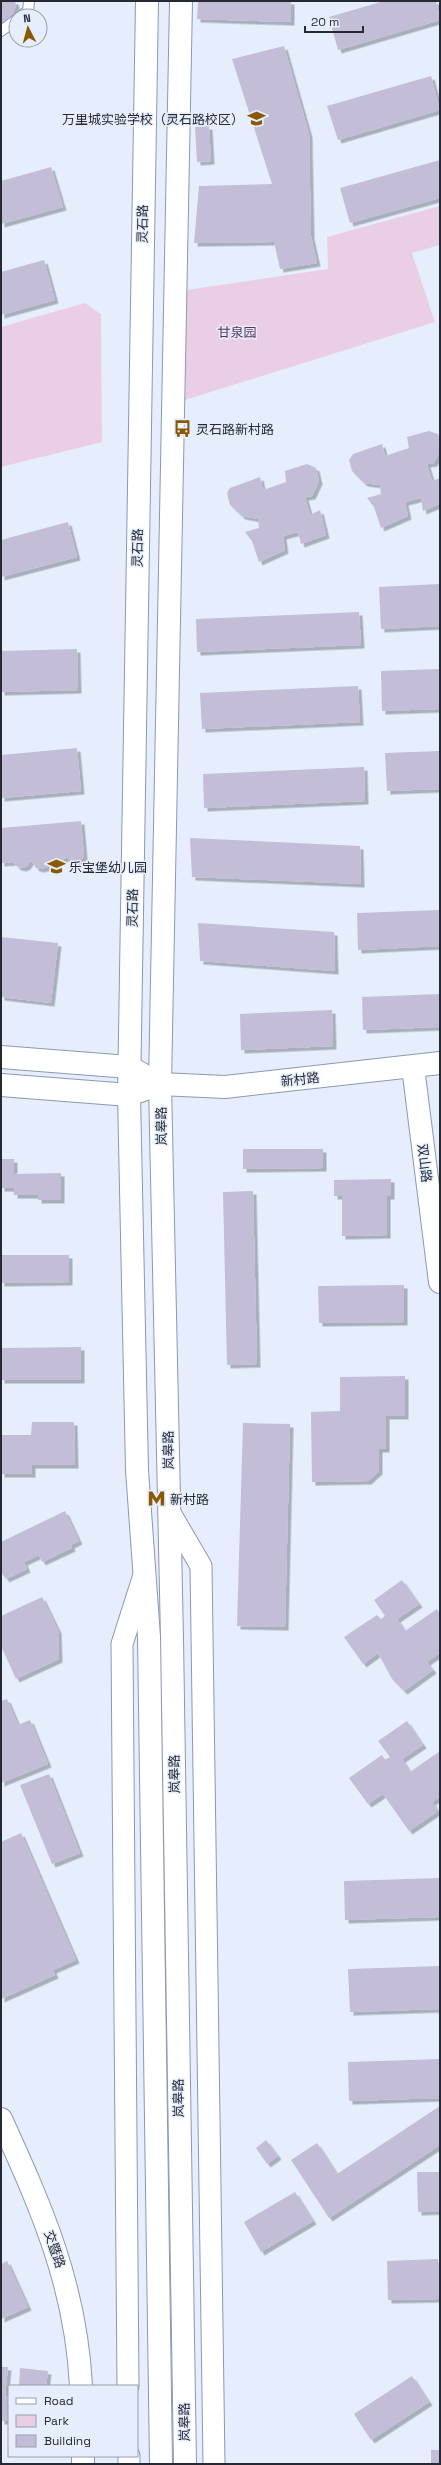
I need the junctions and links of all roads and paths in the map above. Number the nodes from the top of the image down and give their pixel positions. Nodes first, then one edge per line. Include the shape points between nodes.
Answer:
1 (147, 1) edge
2 (181, 1) edge
3 (1, 1057) edge
4 (440, 1063) edge
5 (129, 1067) junction
6 (413, 1067) junction
7 (160, 1084) junction
8 (1, 1085) edge
9 (129, 1095) junction
10 (440, 1282) edge
11 (170, 1513) junction
12 (144, 1575) junction
13 (167, 2072) junction
14 (1, 2119) edge
15 (81, 2385) edge
16 (128, 2385) edge
17 (161, 2464) edge
18 (185, 2464) edge
19 (214, 2464) edge

1 - 5 main road, 灵石路
2 - 7 main road
3 - 5 main road, 新村路
4 - 6 main road, 新村路
5 - 7 main road, 新村路
5 - 9 main road, 灵石路
6 - 7 main road, 新村路 via 225,1087
6 - 10 main road, 双山路
7 - 9 main road, 新村路
7 - 11 main road, 岚皋路
8 - 9 main road, 新村路
9 - 12 main road, 岚皋路 via 137,1470
11 - 13 main road, 岚皋路
11 - 19 street via 201,1566
12 - 13 main road, 岚皋路
12 - 16 street via 122,1644
13 - 17 main road, 岚皋路
13 - 18 main road, 岚皋路
14 - 15 main road, 交暨路 via 35,2193 59,2257 75,2324

